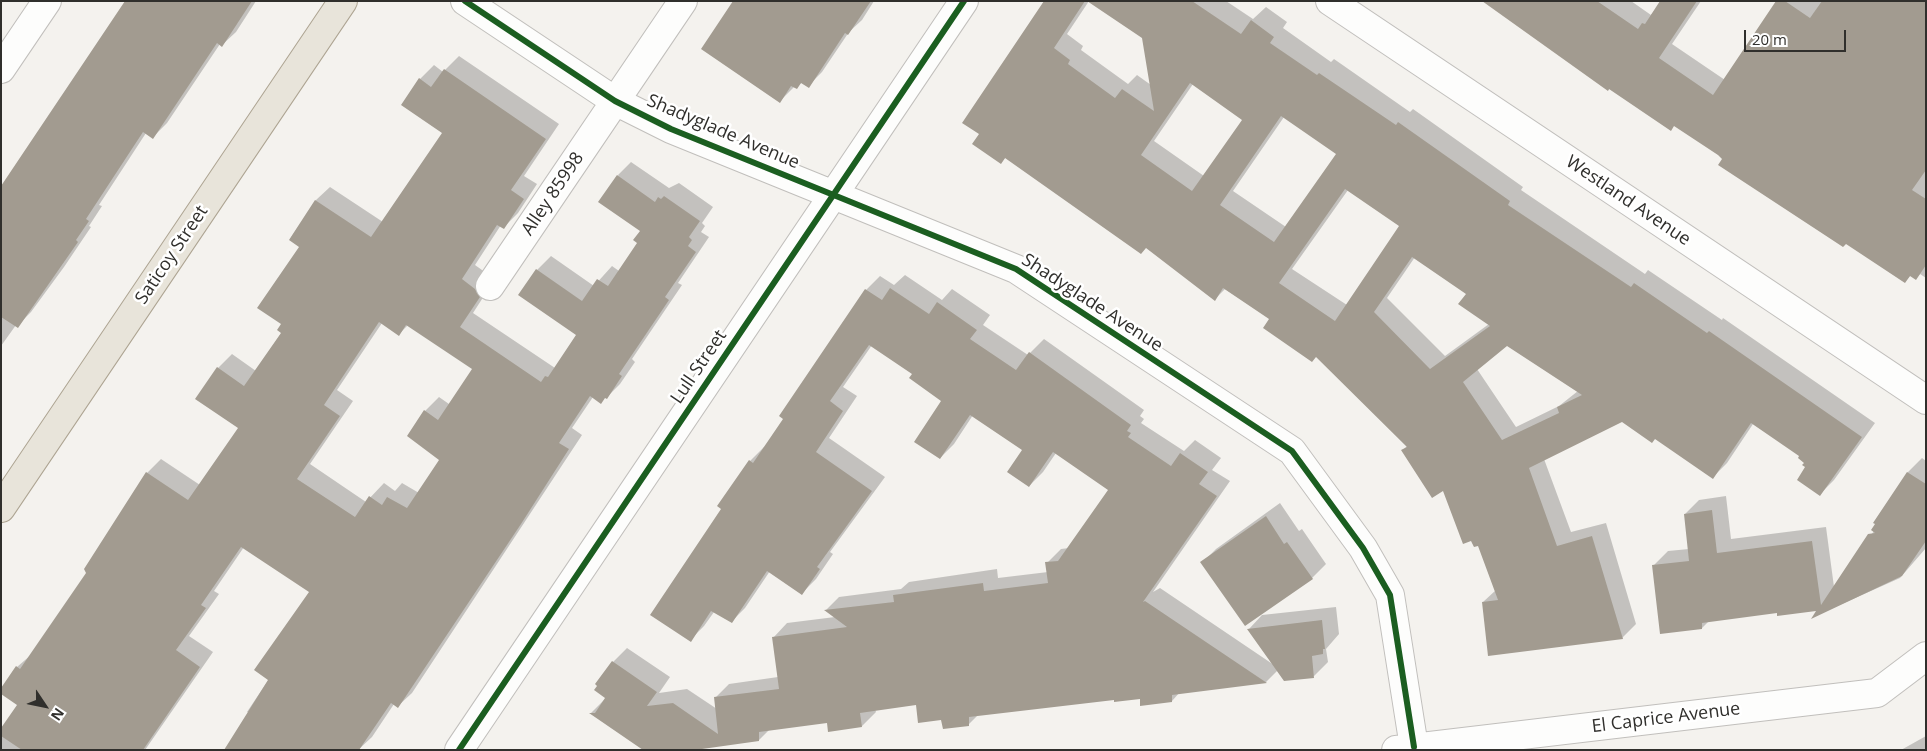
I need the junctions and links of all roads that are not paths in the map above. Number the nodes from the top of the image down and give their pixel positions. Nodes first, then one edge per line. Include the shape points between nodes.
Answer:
1 (47, 1) edge
2 (343, 1) edge
3 (464, 1) edge
4 (683, 1) edge
5 (964, 1) edge
6 (1330, 1) edge
7 (1, 69) edge
8 (615, 102) junction
9 (834, 195) junction
10 (490, 286) dead end
11 (1926, 400) edge
12 (1, 508) edge
13 (1926, 656) edge
14 (460, 749) edge
15 (1404, 749) edge

1 - 7 street
2 - 12 main road, Saticoy Street
3 - 8 street, Shadyglade Avenue
4 - 8 street, Alley 85998
5 - 9 street, Lull Street
6 - 11 street, Westland Avenue
8 - 9 street, Shadyglade Avenue via 671,129
8 - 10 street, Alley 85998
9 - 14 street, Lull Street
9 - 15 street, Shadyglade Avenue via 1016,270 1292,451 1364,548 1390,595
13 - 15 street, El Caprice Avenue via 1877,693

